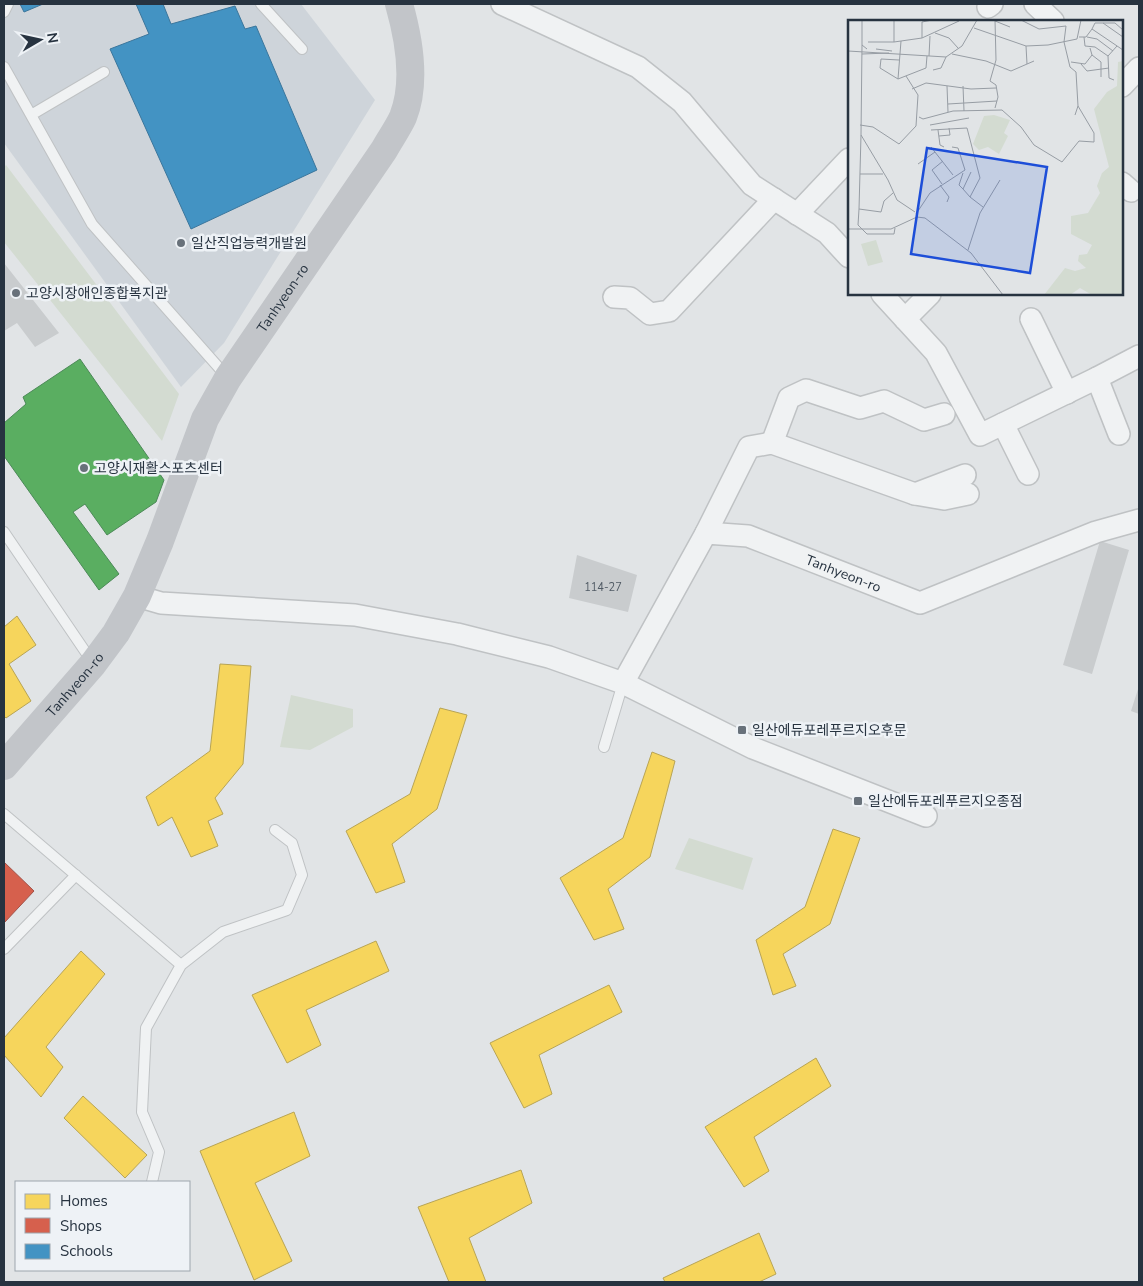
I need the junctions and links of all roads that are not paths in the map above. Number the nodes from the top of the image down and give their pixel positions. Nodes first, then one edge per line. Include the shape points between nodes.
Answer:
1 (8, 4) edge
2 (261, 4) edge
3 (399, 4) edge
4 (502, 4) edge
5 (1035, 4) edge
6 (4, 12) edge
7 (1052, 20) edge
8 (302, 49) dead end
9 (4, 67) edge
10 (1139, 68) edge
11 (104, 72) dead end
12 (1123, 85) edge
13 (31, 115) junction
14 (848, 160) edge
15 (774, 200) junction
16 (797, 214) junction
17 (848, 256) edge
18 (883, 295) edge
19 (929, 295) edge
20 (614, 297) dead end
21 (905, 319) junction
22 (1031, 319) dead end
23 (1139, 356) edge
24 (228, 378) junction
25 (1097, 378) junction
26 (1067, 393) junction
27 (944, 414) dead end
28 (1003, 424) junction
29 (1119, 434) dead end
30 (772, 443) junction
31 (1028, 474) dead end
32 (967, 485) dead end
33 (1139, 520) edge
34 (4, 532) edge
35 (706, 534) junction
36 (136, 596) junction
37 (93, 664) junction
38 (623, 683) junction
39 (604, 747) dead end
40 (4, 766) edge
41 (4, 814) edge
42 (926, 816) dead end
43 (275, 830) dead end
44 (76, 876) junction
45 (4, 949) edge
46 (180, 965) junction
47 (152, 1181) edge

1 - 6 lane
2 - 8 lane
3 - 24 main road, Tanhyeon-ro via 405,25 411,88 403,117 384,150
4 - 15 street via 638,67 682,102 752,185
5 - 7 street
9 - 13 lane
10 - 12 street
11 - 13 lane
13 - 24 lane via 92,224
14 - 16 street
15 - 16 street
15 - 20 street via 669,311 650,314 630,298
16 - 17 street via 828,233
18 - 21 street
19 - 21 street
21 - 28 street via 936,353 980,435
22 - 26 street
23 - 25 street
24 - 36 main road, Tanhyeon-ro via 206,419
25 - 26 street
25 - 29 street
26 - 28 street
27 - 30 street via 924,420 884,401 860,408 806,390 789,398
28 - 31 street
30 - 32 street via 915,494 944,499
30 - 35 street via 749,447
33 - 35 street, Tanhyeon-ro via 1096,532 920,602 748,536
34 - 37 lane
35 - 38 street
36 - 37 main road, Tanhyeon-ro via 116,633
36 - 38 street via 161,603 355,615 457,634 549,657
37 - 40 main road, Tanhyeon-ro
38 - 39 lane
38 - 42 street via 753,748
41 - 44 lane
43 - 46 lane via 292,843 302,875 286,910 223,932
44 - 45 lane
44 - 46 lane
46 - 47 lane via 146,1028 142,1112 159,1152

